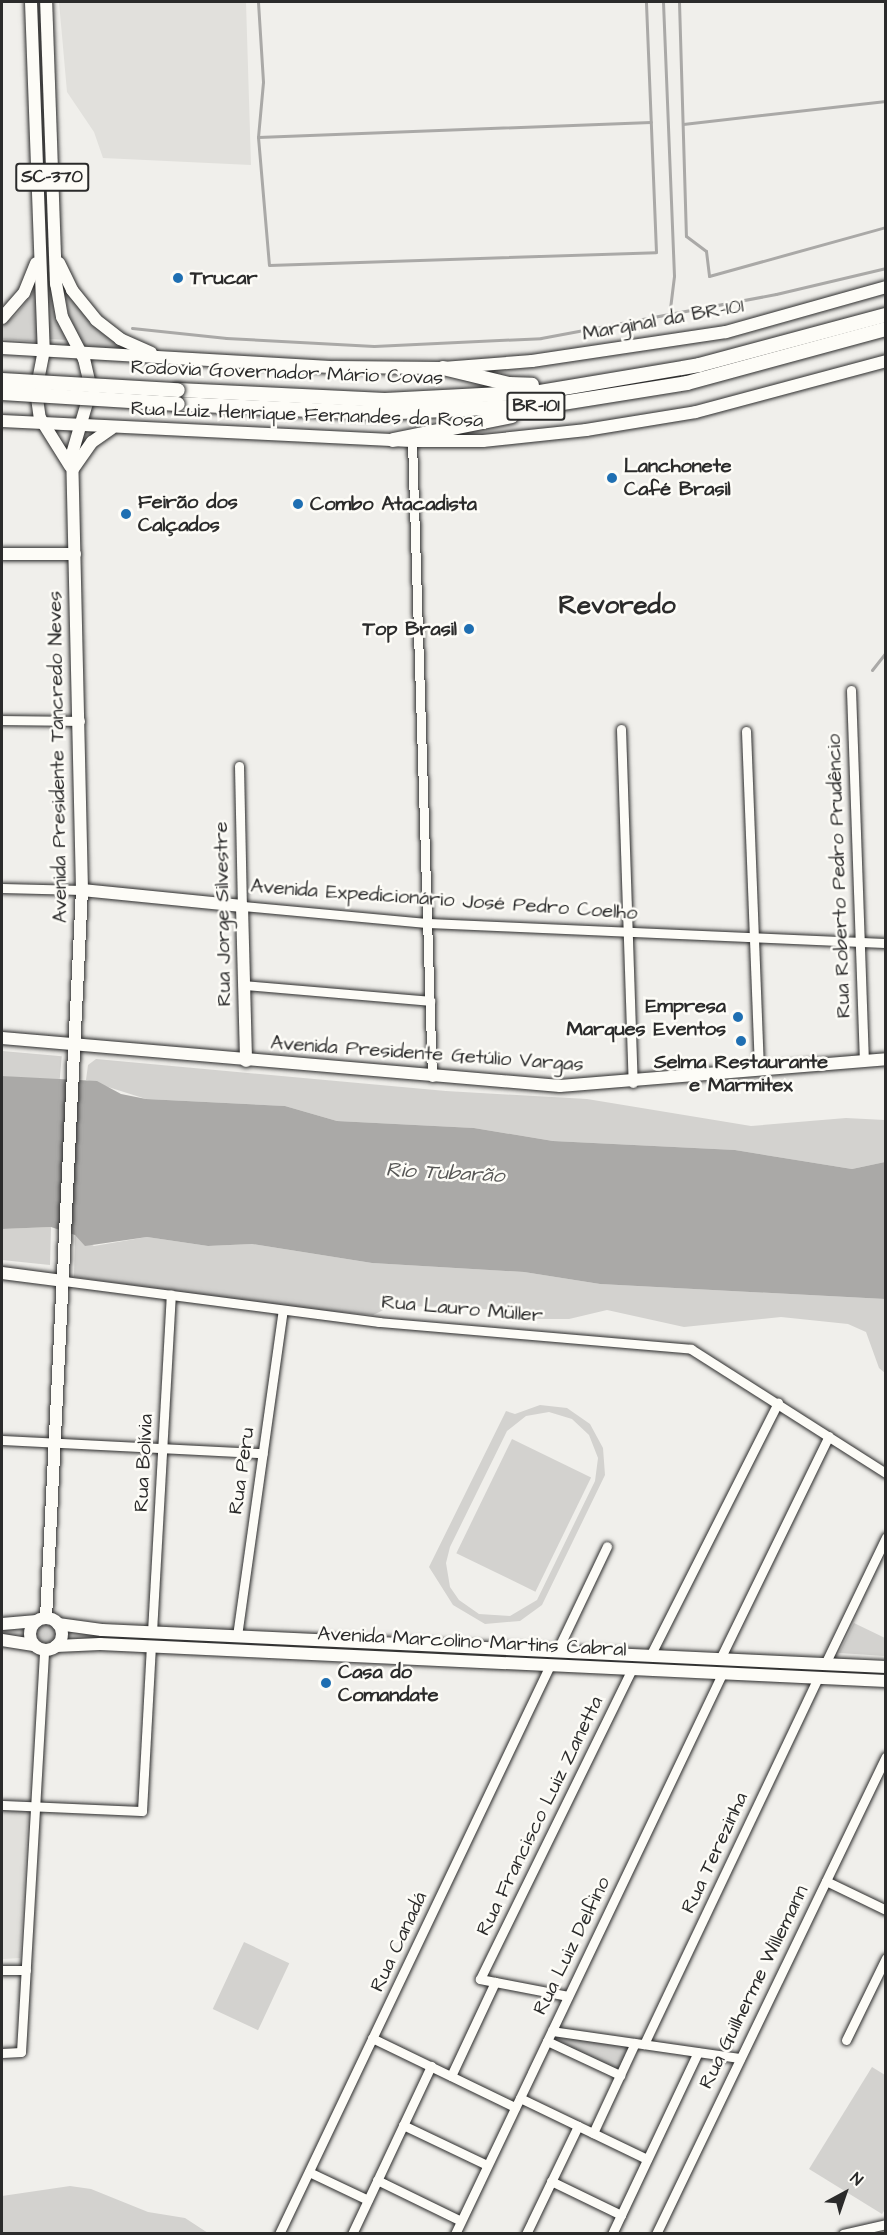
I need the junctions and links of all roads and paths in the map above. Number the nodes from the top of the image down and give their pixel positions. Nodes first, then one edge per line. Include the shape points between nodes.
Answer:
1 (31, 2) edge
2 (46, 2) edge
3 (38, 229) junction
4 (54, 243) junction
5 (885, 287) edge
6 (885, 315) edge
7 (2, 318) edge
8 (885, 329) edge
9 (2, 348) edge
10 (44, 350) junction
11 (80, 352) junction
12 (163, 357) junction
13 (885, 361) edge
14 (443, 368) junction
15 (2, 380) edge
16 (595, 385) junction
17 (2, 393) edge
18 (178, 397) junction
19 (607, 397) junction
20 (2, 421) edge
21 (44, 424) junction
22 (79, 426) junction
23 (112, 428) junction
24 (393, 440) junction
25 (412, 441) junction
26 (72, 470) junction
27 (2, 554) edge
28 (75, 554) junction
29 (851, 690) dead end
30 (2, 720) edge
31 (80, 721) junction
32 (621, 729) dead end
33 (746, 731) dead end
34 (239, 766) dead end
35 (2, 888) edge
36 (81, 890) junction
37 (242, 906) junction
38 (427, 923) junction
39 (628, 933) junction
40 (754, 938) junction
41 (859, 942) junction
42 (885, 943) edge
43 (244, 985) junction
44 (430, 1001) junction
45 (2, 1038) edge
46 (76, 1050) junction
47 (885, 1059) edge
48 (246, 1061) junction
49 (864, 1061) junction
50 (759, 1070) junction
51 (432, 1077) junction
52 (633, 1083) junction
53 (2, 1273) edge
54 (64, 1281) junction
55 (171, 1295) junction
56 (283, 1310) junction
57 (778, 1403) junction
58 (829, 1436) junction
59 (2, 1440) edge
60 (55, 1443) junction
61 (162, 1448) junction
62 (263, 1453) junction
63 (885, 1473) edge
64 (885, 1537) edge
65 (607, 1546) dead end
66 (41, 1619) junction
67 (2, 1624) edge
68 (58, 1624) junction
69 (152, 1632) junction
70 (237, 1636) junction
71 (2, 1640) edge
72 (375, 1643) junction
73 (45, 1647) junction
74 (152, 1647) junction
75 (557, 1651) junction
76 (650, 1656) junction
77 (374, 1657) junction
78 (720, 1659) junction
79 (825, 1664) junction
80 (550, 1665) junction
81 (885, 1667) edge
82 (632, 1669) junction
83 (722, 1674) junction
84 (818, 1678) junction
85 (885, 1681) edge
86 (885, 1756) edge
87 (2, 1805) edge
88 (35, 1806) junction
89 (826, 1881) junction
90 (885, 1910) edge
91 (885, 1958) edge
92 (2, 1970) edge
93 (26, 1970) junction
94 (495, 1982) junction
95 (568, 1996) junction
96 (552, 2031) junction
97 (372, 2038) junction
98 (846, 2040) dead end
99 (547, 2041) junction
100 (640, 2044) junction
101 (698, 2052) junction
102 (2, 2054) edge
103 (740, 2058) junction
104 (431, 2066) junction
105 (620, 2075) junction
106 (451, 2076) junction
107 (518, 2102) junction
108 (403, 2125) junction
109 (578, 2126) junction
110 (593, 2133) junction
111 (647, 2159) junction
112 (487, 2165) junction
113 (309, 2172) junction
114 (377, 2180) junction
115 (551, 2181) junction
116 (368, 2200) junction
117 (621, 2215) junction
118 (461, 2221) junction
119 (885, 2224) edge
120 (279, 2234) edge
121 (352, 2234) edge
122 (455, 2234) edge
123 (526, 2234) edge
124 (612, 2234) edge
125 (656, 2234) edge
126 (843, 2234) edge

1 - 3 main road, SC-370
2 - 4 main road, SC-370
3 - 7 main road via 34,272 24,293
3 - 10 main road, SC-370
4 - 11 main road, SC-370 via 58,300 67,331
4 - 12 main road via 65,278 96,320 120,339
5 - 14 main road, Marginal da BR-101 via 726,332 532,361
6 - 16 highway, Rodovia Governador Mário Covas / BR-101 via 699,366
8 - 19 highway, Rodovia Governador Mário Covas / BR-101 via 719,375
9 - 10 main road, Marginal da BR-101
10 - 11 main road, Marginal da BR-101
10 - 21 main road, Avenida Presidente Tancredo Neves via 36,391
11 - 12 main road, Marginal da BR-101
11 - 22 main road, Avenida Presidente Tancredo Neves via 91,389
12 - 14 main road, Marginal da BR-101 via 346,368
13 - 25 main road, Rua Luiz Henrique Fernandes da Rosa via 744,400 661,418 534,437
14 - 16 highway via 509,384
15 - 18 highway, Rodovia Governador Mário Covas / BR-101, bridge
16 - 18 highway, Rodovia Governador Mário Covas / BR-101 via 418,400
17 - 18 highway, Rodovia Governador Mário Covas / BR-101, bridge
18 - 19 highway, Rodovia Governador Mário Covas / BR-101 via 418,413 505,409
19 - 24 highway
20 - 21 main road, Rua Luiz Henrique Fernandes da Rosa
21 - 22 main road, Rua Luiz Henrique Fernandes da Rosa
21 - 26 main road, Avenida Presidente Tancredo Neves
22 - 23 main road, Rua Luiz Henrique Fernandes da Rosa
22 - 26 main road, Avenida Presidente Tancredo Neves
23 - 24 main road, Rua Luiz Henrique Fernandes da Rosa
23 - 26 main road via 87,448
24 - 25 main road, Rua Luiz Henrique Fernandes da Rosa
25 - 38 street
26 - 28 main road, Avenida Presidente Tancredo Neves
27 - 28 main road
28 - 31 main road, Avenida Presidente Tancredo Neves
29 - 41 street, Rua Roberto Pedro Prudêncio
30 - 31 street
31 - 36 main road, Avenida Presidente Tancredo Neves
32 - 39 street
33 - 40 street
34 - 37 street, Rua Jorge Silvestre
35 - 36 street, Avenida Expedicionário José Pedro Coelho
36 - 37 main road, Avenida Expedicionário José Pedro Coelho
36 - 46 main road, Avenida Presidente Tancredo Neves
37 - 38 street, Avenida Expedicionário José Pedro Coelho
37 - 43 main road, Rua Jorge Silvestre
38 - 39 street, Avenida Expedicionário José Pedro Coelho
38 - 44 street
39 - 40 street, Avenida Expedicionário José Pedro Coelho
39 - 52 street
40 - 41 street, Avenida Expedicionário José Pedro Coelho
40 - 50 street
41 - 42 street, Avenida Expedicionário José Pedro Coelho
41 - 49 street, Rua Roberto Pedro Prudêncio
43 - 44 street
43 - 48 main road, Rua Jorge Silvestre
44 - 51 street
45 - 46 main road, Avenida Presidente Getúlio Vargas
46 - 48 main road, Avenida Presidente Getúlio Vargas
46 - 54 main road, Avenida Presidente Tancredo Neves
47 - 49 main road, Avenida Presidente Getúlio Vargas
48 - 51 main road, Avenida Presidente Getúlio Vargas
49 - 50 main road, Avenida Presidente Getúlio Vargas
50 - 52 main road, Avenida Presidente Getúlio Vargas
51 - 52 main road, Avenida Presidente Getúlio Vargas via 560,1086
53 - 54 main road, Rua Lauro Müller
54 - 55 street, Rua Lauro Müller
54 - 60 main road, Avenida Presidente Tancredo Neves
55 - 56 street, Rua Lauro Müller
55 - 61 street, Rua Bolívia
56 - 57 street, Rua Lauro Müller via 691,1349
56 - 62 street, Rua Peru
57 - 58 street, Rua Lauro Müller
57 - 76 street
58 - 63 street, Rua Lauro Müller
58 - 78 street
59 - 60 street
60 - 61 street
60 - 66 main road, Avenida Presidente Tancredo Neves
61 - 62 street
61 - 69 street, Rua Bolívia
62 - 70 street, Rua Peru
64 - 79 street
65 - 75 street
66 - 67 main road
66 - 68 main road
66 - 73 main road, Avenida Presidente Tancredo Neves via 30,1632
68 - 69 main road, Avenida Marcolino Martins Cabral
68 - 73 main road via 62,1633
69 - 70 main road, Avenida Marcolino Martins Cabral
70 - 72 main road, Avenida Marcolino Martins Cabral
71 - 73 main road, Avenida Marcolino Martins Cabral
72 - 75 main road, Avenida Marcolino Martins Cabral
72 - 77 main road
73 - 74 main road, Avenida Marcolino Martins Cabral
73 - 88 street
74 - 77 main road, Avenida Marcolino Martins Cabral
74 - 88 street via 142,1811
75 - 76 main road, Avenida Marcolino Martins Cabral
75 - 80 main road
76 - 78 main road, Avenida Marcolino Martins Cabral
77 - 80 main road, Avenida Marcolino Martins Cabral
78 - 79 main road, Avenida Marcolino Martins Cabral
79 - 81 main road, Avenida Marcolino Martins Cabral
79 - 84 main road
80 - 82 main road, Avenida Marcolino Martins Cabral
80 - 97 street, Rua Canadá
82 - 83 main road, Avenida Marcolino Martins Cabral
82 - 94 street, Rua Francisco Luiz Zanetta via 480,1979
83 - 84 main road, Avenida Marcolino Martins Cabral
83 - 95 street, Rua Luiz Delfino
84 - 85 main road, Avenida Marcolino Martins Cabral
84 - 100 street, Rua Terezinha
86 - 89 street, Rua Guilherme Willemann
87 - 88 street
88 - 93 street
89 - 90 street
89 - 103 street, Rua Guilherme Willemann
91 - 98 street
92 - 93 street
93 - 102 street via 21,2052
94 - 95 street
94 - 106 street
95 - 96 street, Rua Luiz Delfino
96 - 99 street, Rua Luiz Delfino
96 - 100 street
97 - 104 street
97 - 113 street, Rua Canadá
99 - 105 street
99 - 107 street, Rua Luiz Delfino
100 - 101 street
100 - 105 street, Rua Terezinha
101 - 103 street
101 - 111 street
103 - 125 street, Rua Guilherme Willemann
104 - 106 street
104 - 108 street
105 - 110 street, Rua Terezinha
106 - 107 street
107 - 109 street
107 - 112 street, Rua Luiz Delfino
108 - 112 street
108 - 114 street
109 - 110 street
109 - 115 street
110 - 111 street
111 - 117 street
112 - 118 street, Rua Luiz Delfino
113 - 116 street
113 - 120 street, Rua Canadá
114 - 116 street
114 - 118 street
115 - 117 street
115 - 123 street
116 - 121 street
117 - 124 street
118 - 122 street, Rua Luiz Delfino
119 - 126 street

